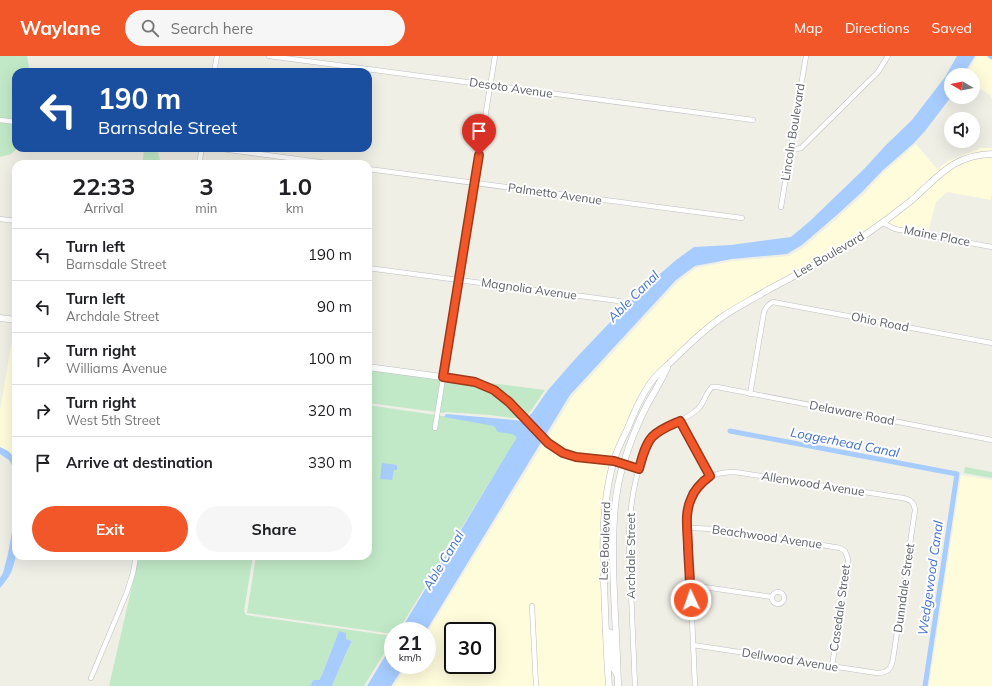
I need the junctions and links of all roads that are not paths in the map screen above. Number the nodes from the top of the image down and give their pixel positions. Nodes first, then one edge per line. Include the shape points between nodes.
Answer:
1 (217, 56) edge
2 (269, 56) edge
3 (495, 56) edge
4 (806, 56) edge
5 (888, 56) edge
6 (215, 68) edge
7 (357, 68) edge
8 (372, 70) edge
9 (490, 86) junction
10 (0, 120) edge
11 (753, 120) dead end
12 (12, 122) edge
13 (790, 150) junction
14 (244, 152) edge
15 (992, 154) edge
16 (304, 160) edge
17 (372, 170) edge
18 (474, 183) junction
19 (781, 207) dead end
20 (742, 218) dead end
21 (0, 219) edge
22 (12, 220) edge
23 (883, 223) junction
24 (992, 247) edge
25 (372, 269) edge
26 (459, 280) junction
27 (619, 301) dead end
28 (0, 318) edge
29 (12, 320) edge
30 (992, 343) edge
31 (668, 364) junction
32 (372, 368) edge
33 (443, 377) junction
34 (712, 387) joint
35 (750, 394) junction
36 (680, 421) junction
37 (435, 428) dead end
38 (992, 440) edge
39 (614, 461) junction
40 (623, 464) junction
41 (639, 469) junction
42 (710, 476) junction
43 (914, 504) joint
44 (688, 528) junction
45 (845, 551) joint
46 (135, 560) edge
47 (690, 585) junction
48 (772, 597) dead end
49 (532, 606) dead end
50 (606, 631) junction
51 (693, 645) junction
52 (832, 666) junction
53 (887, 671) joint
54 (618, 676) junction
55 (90, 678) dead end
56 (536, 686) edge
57 (609, 686) edge
58 (618, 686) edge
59 (635, 686) edge
60 (695, 686) edge

1 - 6 street
2 - 7 street, Desoto Avenue
3 - 9 street
4 - 13 street, Lincoln Boulevard
5 - 13 street via 873,76 801,148
8 - 9 street, Desoto Avenue
9 - 11 street, Desoto Avenue
9 - 18 street
10 - 12 street
13 - 19 street, Lincoln Boulevard
14 - 16 street
15 - 23 main road, Lee Boulevard via 973,156 949,166
17 - 18 street, Palmetto Avenue
18 - 20 street, Palmetto Avenue
18 - 26 street
21 - 22 street
23 - 24 street, Maine Place via 895,228
23 - 31 main road, Lee Boulevard via 846,247 728,313 700,334
25 - 26 street, Magnolia Avenue
26 - 27 street, Magnolia Avenue
26 - 33 street
28 - 29 main road
30 - 35 street, Ohio Road via 773,302 764,312
31 - 39 main road, Lee Boulevard via 640,399
31 - 40 main road, Lee Boulevard via 631,438
32 - 33 main road
33 - 37 street
33 - 39 main road via 475,382 489,388 505,398 548,443 569,455
34 - 35 street, Delaware Road
34 - 36 street, Archdale Street via 701,406
35 - 38 street, Delaware Road
36 - 41 street, Archdale Street via 653,436 647,444
36 - 42 street
39 - 40 main road
39 - 50 main road, Lee Boulevard via 604,517
40 - 41 main road
40 - 54 main road, Lee Boulevard via 613,518
41 - 59 street, Archdale Street via 631,506 629,532
42 - 43 street, Allenwood Avenue via 728,472 756,475 903,498
42 - 44 street via 690,500
43 - 53 street, Dunndale Street via 916,510 893,659
44 - 45 street, Beachwood Avenue via 718,529 840,548
44 - 47 street
45 - 52 street, Casedale Street via 848,565
46 - 55 street via 126,592
47 - 48 street
47 - 51 street
49 - 56 street
50 - 54 main road via 611,633 613,668
50 - 57 main road, Lee Boulevard
51 - 52 street, Dellwood Avenue
51 - 60 street
52 - 53 street, Dellwood Avenue via 877,673
54 - 58 main road, Lee Boulevard

